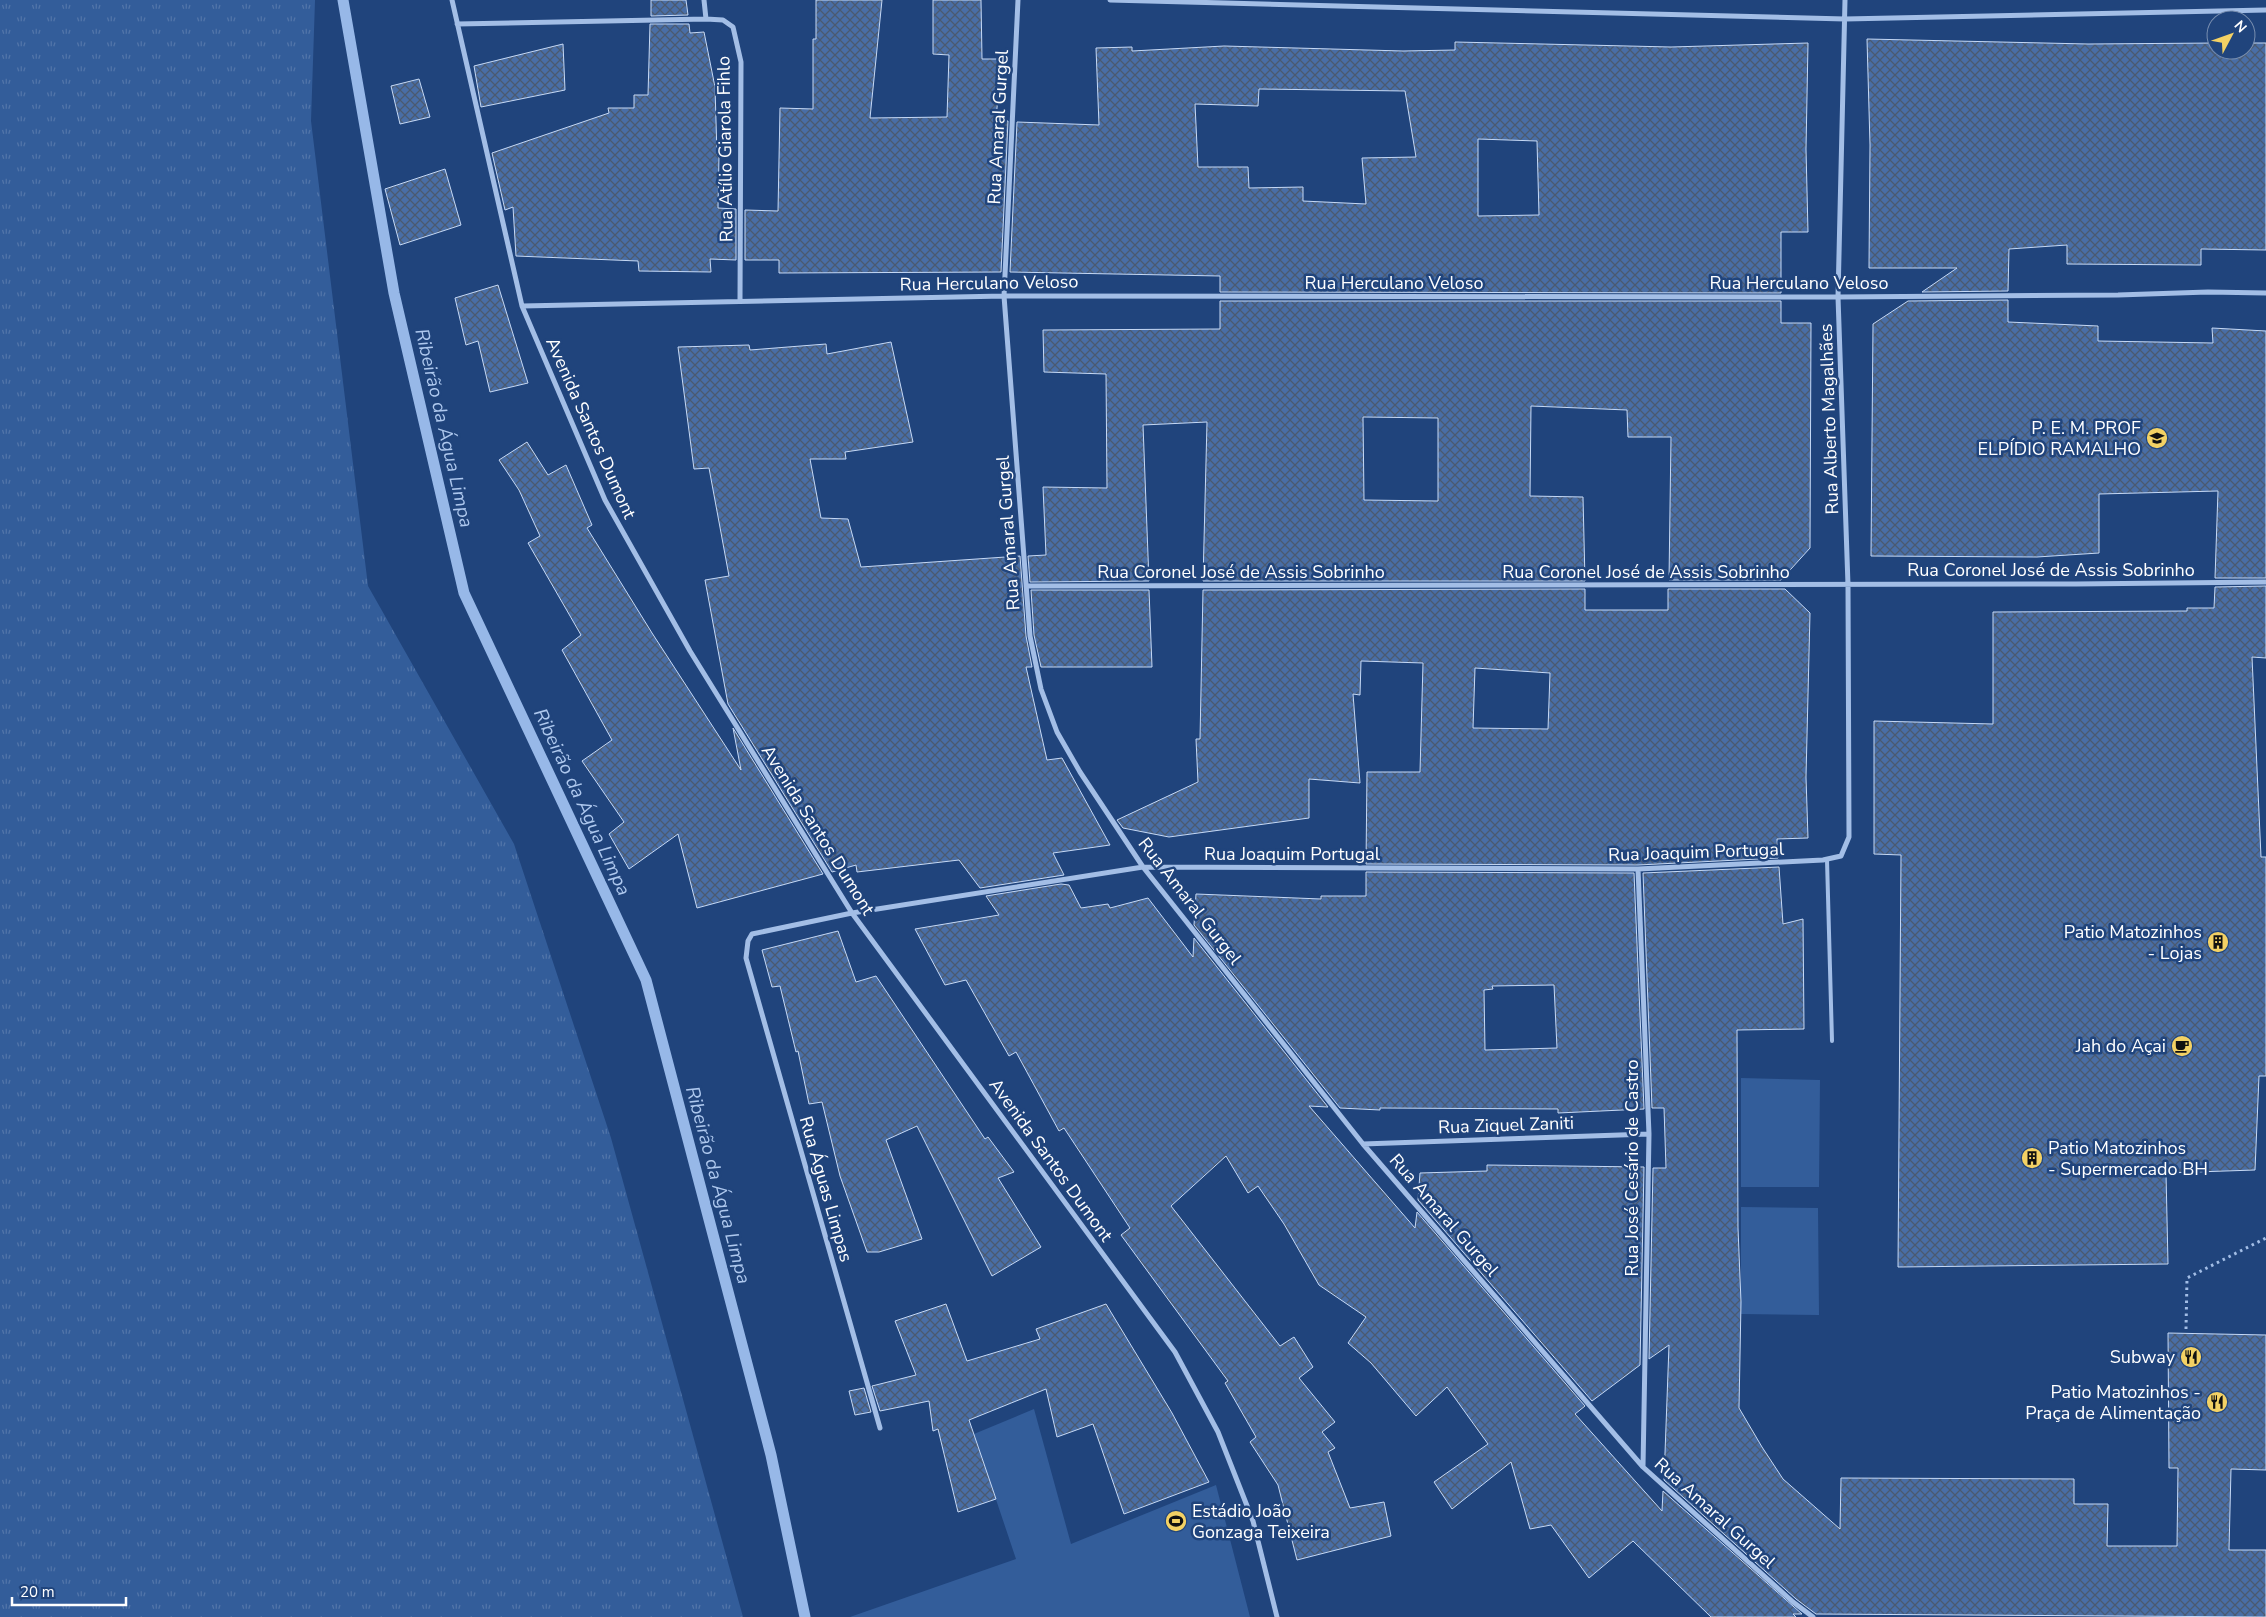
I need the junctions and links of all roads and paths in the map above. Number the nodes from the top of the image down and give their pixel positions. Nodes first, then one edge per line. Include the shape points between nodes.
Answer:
1 (452, 0) edge
2 (704, 0) edge
3 (1018, 0) edge
4 (1110, 0) edge
5 (1845, 0) edge
6 (2266, 10) edge
7 (706, 19) junction
8 (1845, 19) junction
9 (457, 24) junction
10 (2266, 293) edge
11 (1004, 296) junction
12 (1838, 297) junction
13 (740, 301) junction
14 (522, 306) junction
15 (2266, 582) edge
16 (1848, 585) junction
17 (1026, 586) junction
18 (1827, 860) junction
19 (1143, 867) junction
20 (1638, 869) junction
21 (852, 913) junction
22 (746, 958) joint
23 (1832, 1041) dead end
24 (1649, 1134) junction
25 (1363, 1144) junction
26 (2266, 1238) edge
27 (2186, 1329) dead end
28 (880, 1428) dead end
29 (1643, 1467) junction
30 (1277, 1617) edge
31 (1813, 1617) edge

1 - 9 street, Avenida Santos Dumont
2 - 7 street
3 - 11 street, Rua Amaral Gurgel
4 - 8 street
5 - 8 street, Rua Alberto Magalhães
6 - 8 street
7 - 9 street, Rua Atílio Giarola Fihlo
7 - 13 street, Rua Atílio Giarola Fihlo via 723,20 733,27 741,62
8 - 12 street, Rua Alberto Magalhães
9 - 14 street, Avenida Santos Dumont
10 - 12 street, Rua Herculano Veloso
11 - 12 street, Rua Herculano Veloso
11 - 13 street, Rua Herculano Veloso
11 - 17 street, Rua Amaral Gurgel
12 - 16 street, Rua Alberto Magalhães
13 - 14 street, Rua Herculano Veloso
14 - 21 street, Avenida Santos Dumont via 604,500 690,651
15 - 16 street, Rua Coronel José de Assis Sobrinho
16 - 17 street, Rua Coronel José de Assis Sobrinho
16 - 18 street, Rua Alberto Magalhães via 1849,837 1841,856
17 - 19 street, Rua Amaral Gurgel via 1030,636 1041,689 1057,732
18 - 20 street, Rua Joaquim Portugal
18 - 23 lane
19 - 20 street, Rua Joaquim Portugal
19 - 21 street, Rua Joaquim Portugal
19 - 25 street, Rua Amaral Gurgel
20 - 24 street, Rua José Cesário de Castro
21 - 22 street, Rua Joaquim Portugal via 752,934
21 - 30 street, Avenida Santos Dumont via 1175,1352 1218,1432 1253,1521
22 - 28 street, Rua Águas Limpas
24 - 25 street, Rua Ziquel Zaniti
24 - 29 street, Rua José Cesário de Castro
25 - 29 street, Rua Amaral Gurgel
26 - 27 path via 2187,1278
29 - 31 street, Rua Amaral Gurgel

